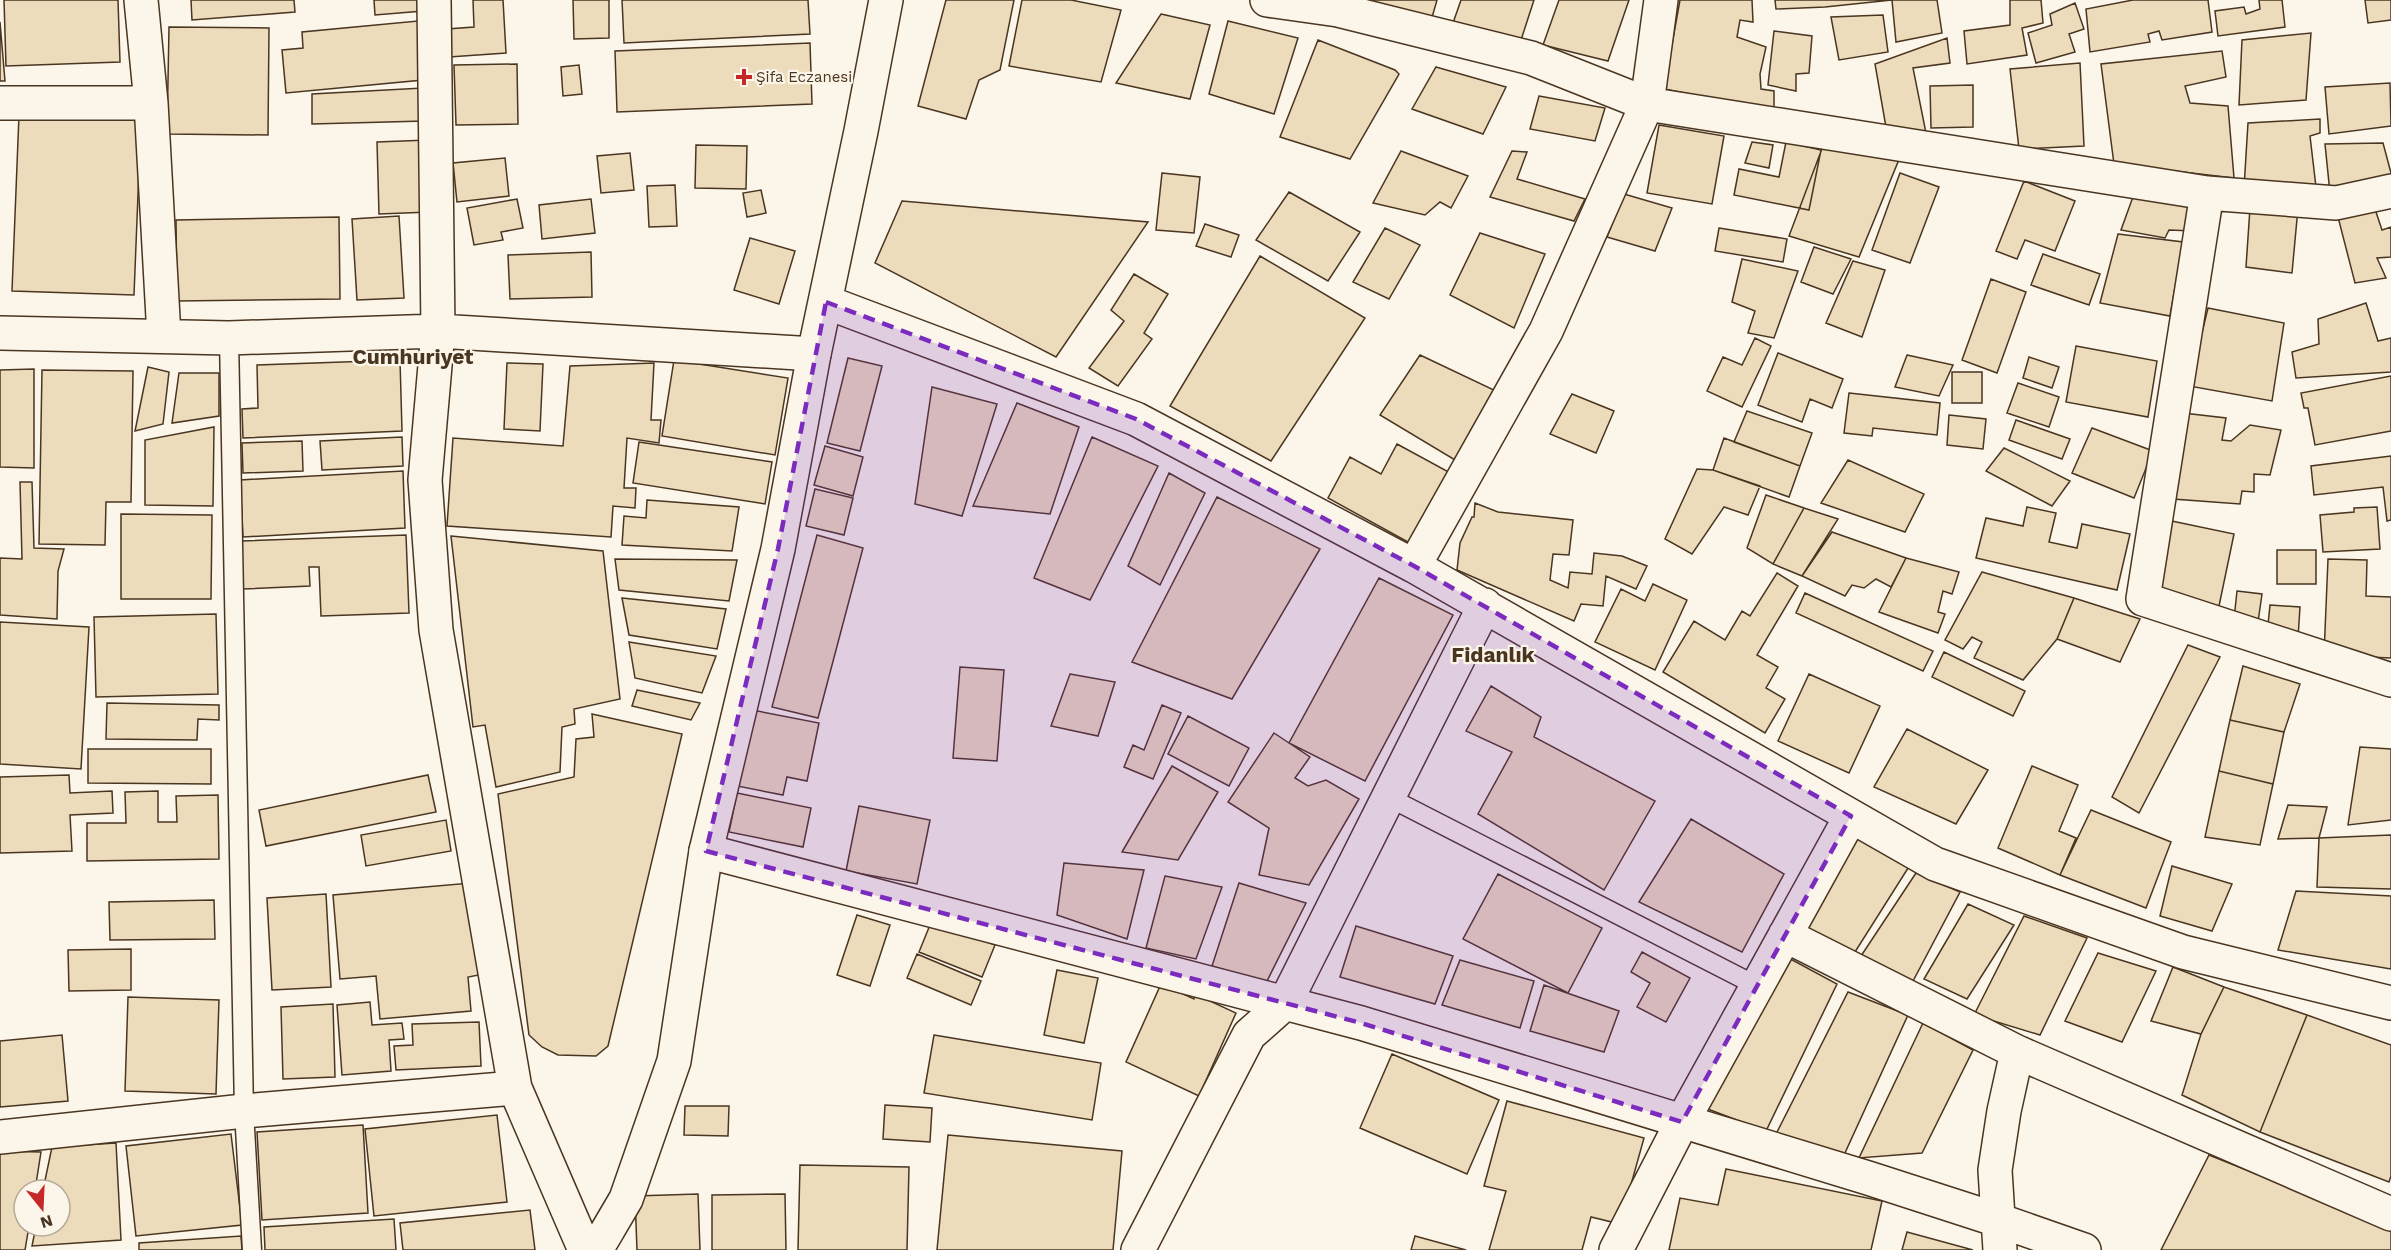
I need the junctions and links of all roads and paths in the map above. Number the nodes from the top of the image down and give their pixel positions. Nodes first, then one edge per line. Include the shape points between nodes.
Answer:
1 (141, 0) edge
2 (434, 0) edge
3 (886, 0) edge
4 (1267, 0) edge
5 (1661, 0) edge
6 (0, 103) edge
7 (151, 104) junction
8 (1647, 104) junction
9 (2391, 191) edge
10 (2207, 193) junction
11 (826, 302) junction
12 (438, 331) junction
13 (0, 333) edge
14 (164, 336) junction
15 (229, 338) junction
16 (814, 354) junction
17 (1414, 566) junction
18 (1485, 605) junction
19 (2391, 680) edge
20 (1388, 797) junction
21 (1851, 816) junction
22 (706, 850) junction
23 (1785, 935) junction
24 (1757, 987) junction
25 (1286, 1003) junction
26 (2391, 1004) edge
27 (2018, 1052) junction
28 (515, 1089) junction
29 (244, 1111) junction
30 (1682, 1122) junction
31 (0, 1137) edge
32 (2391, 1214) edge
33 (1999, 1235) edge
34 (252, 1250) edge
35 (585, 1250) edge
36 (596, 1250) edge
37 (1138, 1250) edge
38 (1616, 1250) edge
39 (2084, 1250) edge

1 - 7 street
2 - 12 street
3 - 11 street
4 - 8 street via 1338,10 1531,58
5 - 8 street
6 - 7 street
7 - 14 street
8 - 10 street
8 - 17 street via 1546,331
9 - 10 street via 2336,203
10 - 19 street via 2143,599
11 - 16 street
11 - 17 street via 1136,419
12 - 15 street
12 - 16 street
12 - 28 street via 425,480 436,630
13 - 14 street
14 - 15 street
15 - 29 lane
16 - 22 street via 778,549
17 - 18 street
18 - 20 street
18 - 21 street
20 - 24 lane
20 - 25 street
21 - 23 street
21 - 26 street via 1935,864 2183,952
22 - 25 street
22 - 36 street via 674,1061 626,1199
23 - 24 street
23 - 27 street
24 - 30 street
25 - 30 street
25 - 37 street via 1249,1035
27 - 32 street
27 - 33 street via 1995,1170
28 - 29 street
28 - 35 street
29 - 31 street
29 - 34 lane
30 - 33 street
30 - 38 street
33 - 39 street

